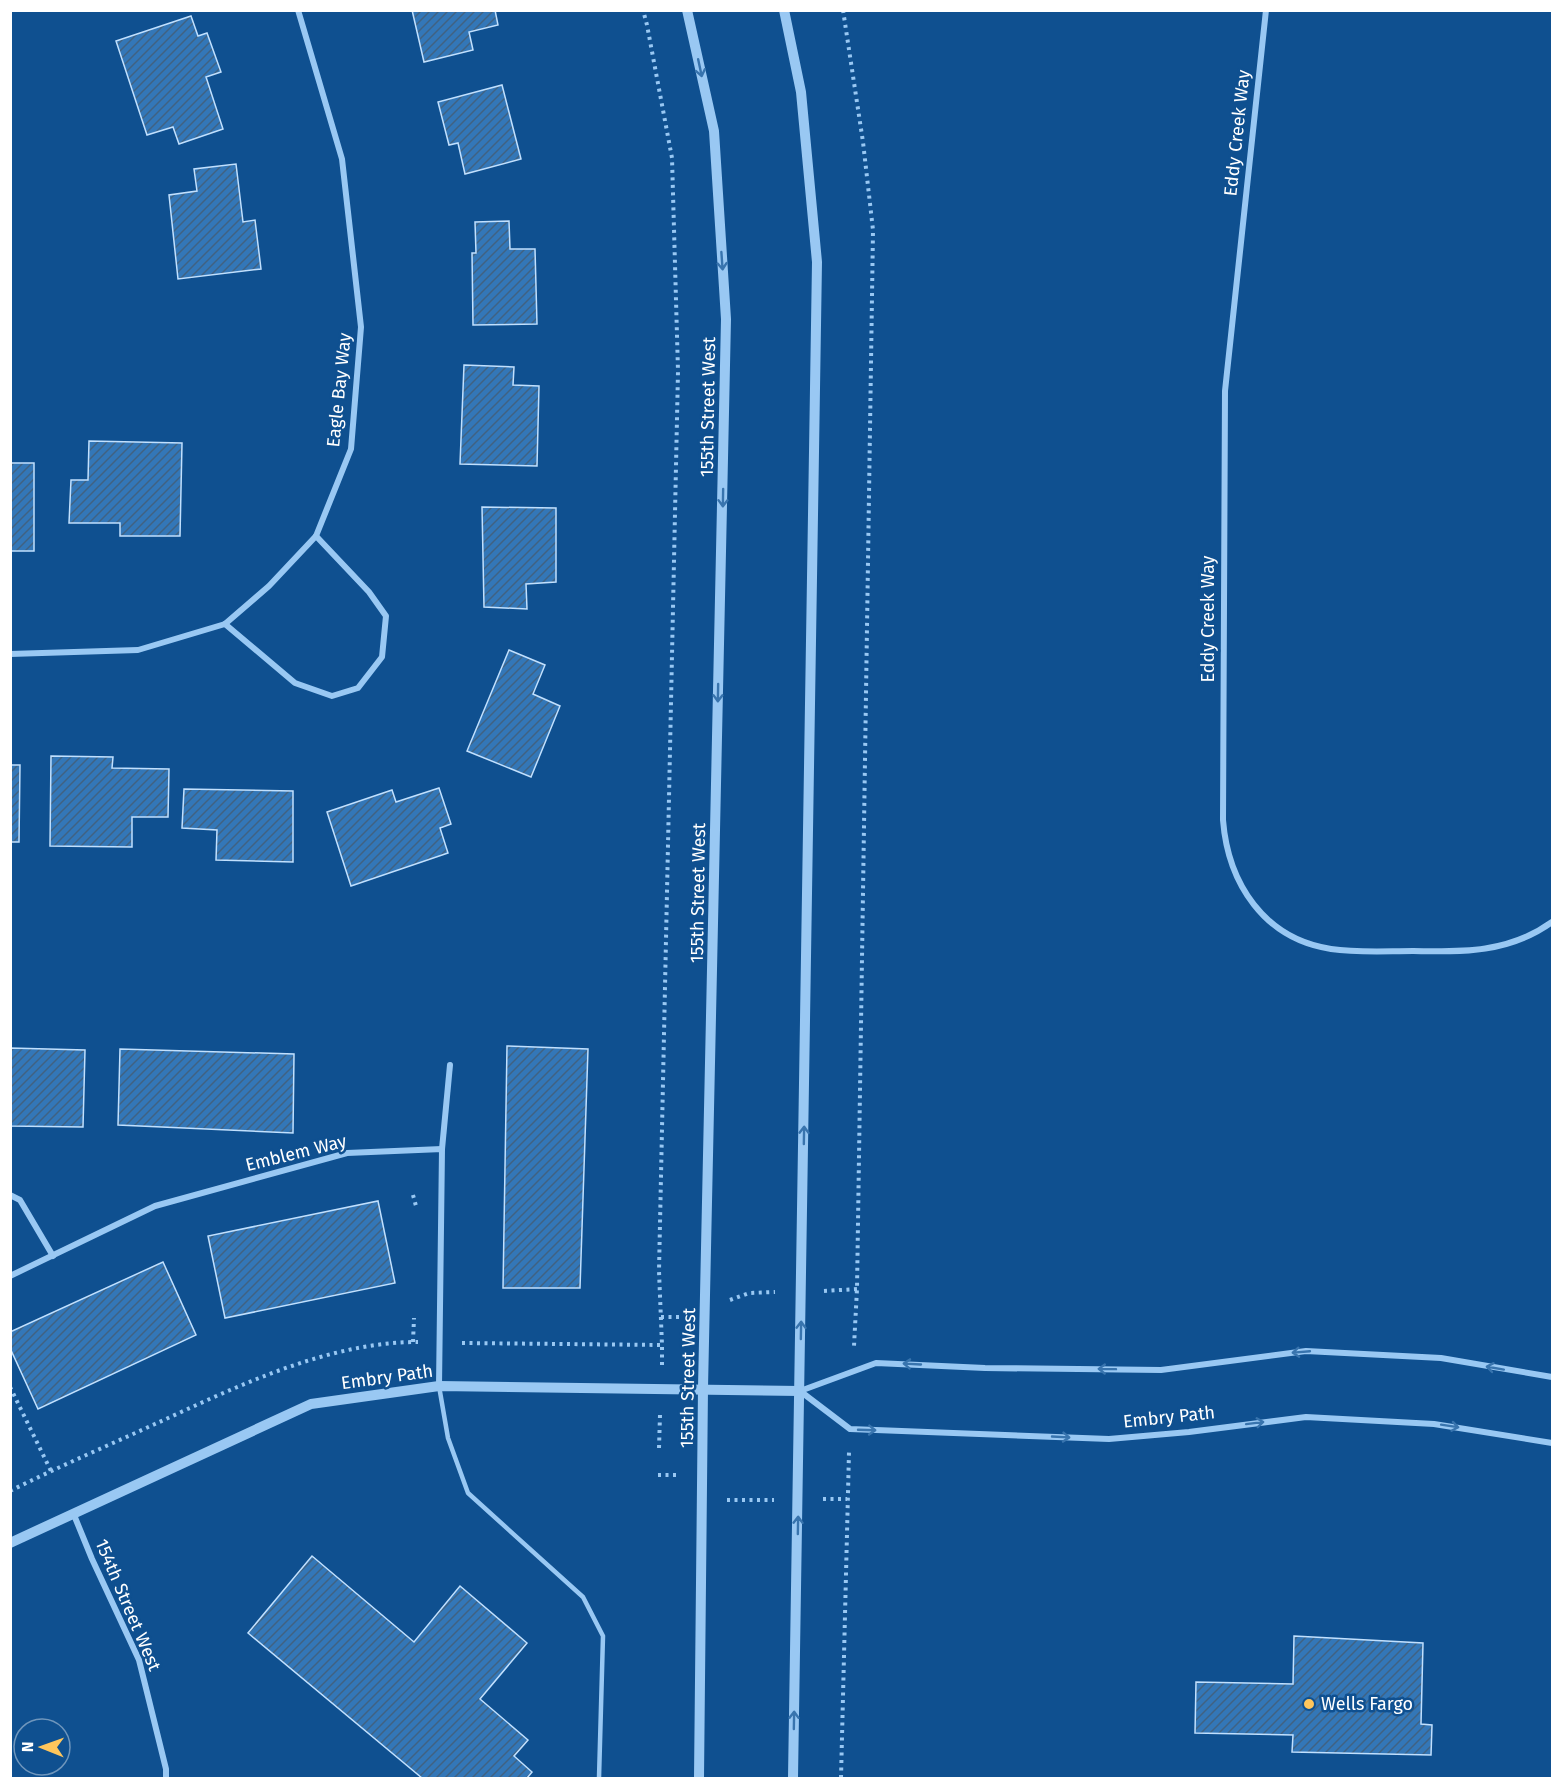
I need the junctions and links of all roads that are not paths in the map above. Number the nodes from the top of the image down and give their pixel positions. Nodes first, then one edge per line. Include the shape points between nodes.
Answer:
1 (298, 10) edge
2 (687, 10) edge
3 (784, 10) edge
4 (1266, 10) edge
5 (316, 536) junction
6 (225, 624) junction
7 (10, 654) edge
8 (1552, 922) edge
9 (450, 1065) dead end
10 (442, 1149) junction
11 (10, 1195) edge
12 (53, 1256) junction
13 (10, 1275) edge
14 (1552, 1377) edge
15 (439, 1386) junction
16 (703, 1388) junction
17 (800, 1391) junction
18 (1552, 1443) edge
19 (74, 1515) junction
20 (10, 1543) edge
21 (165, 1779) edge
22 (599, 1779) edge
23 (699, 1779) edge
24 (794, 1779) edge

1 - 5 street, Eagle Bay Way via 342,159 361,327 351,449
2 -> 16 street, 155th Street West via 714,131 726,319
17 -> 3 street via 817,262 801,92
4 - 8 street, Eddy Creek Way via 1225,391 1222,820 1231,865 1253,904 1269,920 1297,938 1329,949 1477,951 1523,938
5 - 6 street, Eagle Bay Way via 269,586
5 - 6 street via 369,592 386,616 382,657 358,688 332,696 295,683
6 - 7 street, Eagle Bay Way via 138,650
9 - 10 street
10 - 12 street, Emblem Way via 336,1156 155,1206
10 - 15 street
11 - 12 street via 20,1200
12 - 13 street, Emblem Way
14 -> 17 street, Embry Path via 1441,1358 1306,1351 1161,1370 876,1363
15 - 16 street, Embry Path
15 - 19 street, Embry Path via 311,1404
15 - 22 lane via 448,1438 468,1493 583,1597 603,1636
16 - 17 street, Embry Path
16 - 23 street, 155th Street West
17 -> 18 street, Embry Path via 850,1429 1109,1439 1306,1417 1434,1424
24 -> 17 street
19 - 20 street, Embry Path
19 - 21 street, 154th Street West via 139,1660 166,1769

